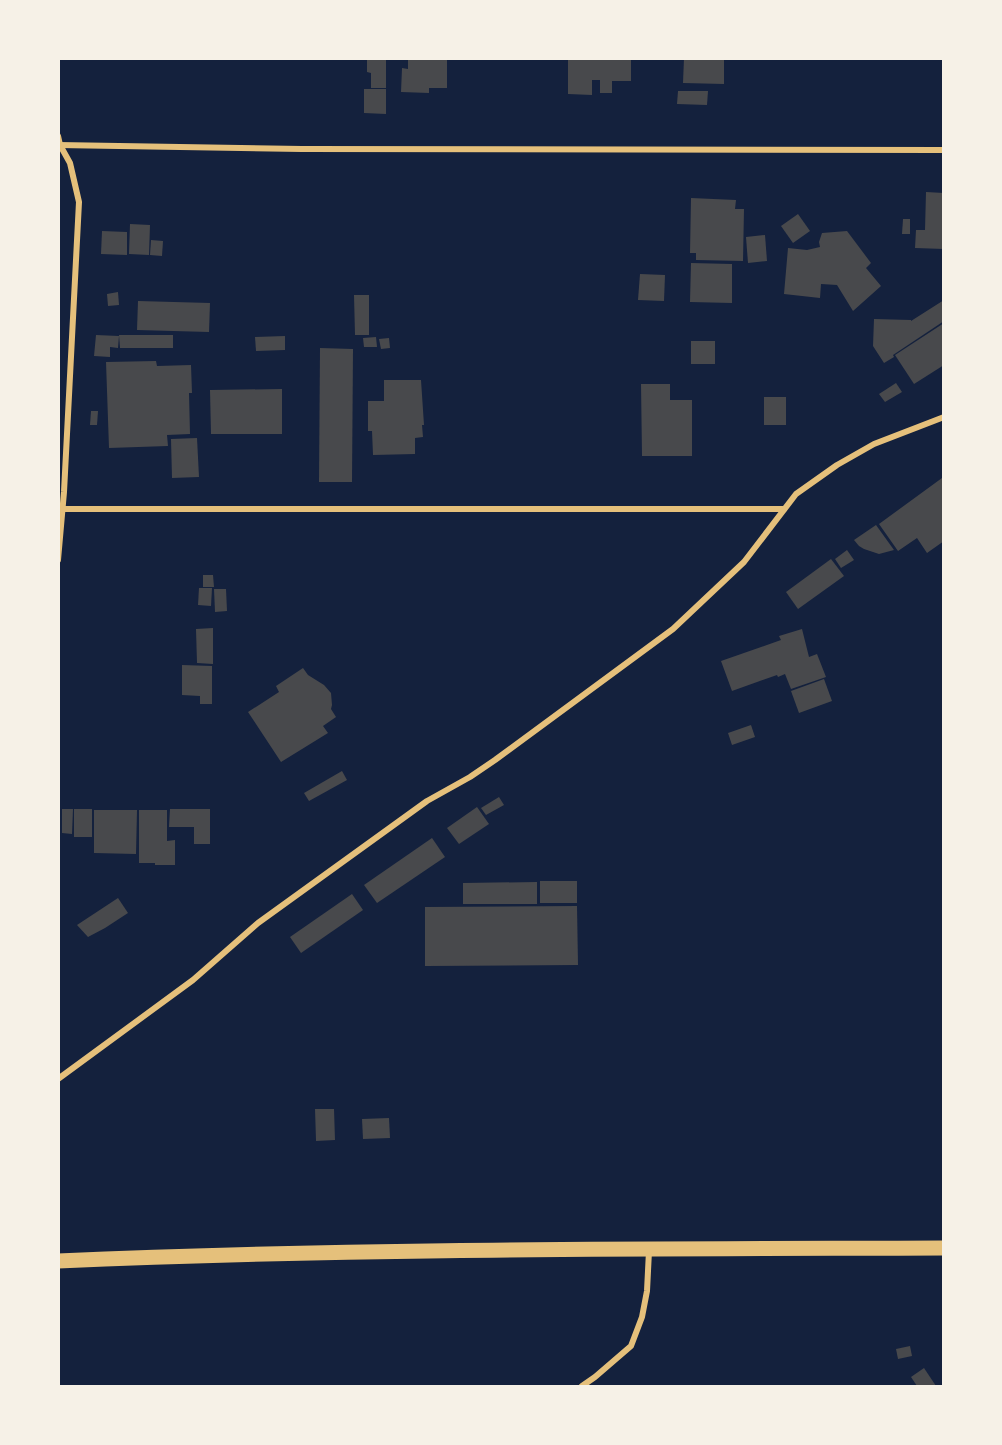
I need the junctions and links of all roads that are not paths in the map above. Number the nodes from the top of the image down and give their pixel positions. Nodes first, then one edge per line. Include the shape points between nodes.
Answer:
1 (58, 136) edge
2 (59, 145) edge
3 (944, 150) edge
4 (944, 417) edge
5 (61, 492) edge
6 (784, 508) junction
7 (63, 509) junction
8 (58, 560) edge
9 (58, 1079) edge
10 (944, 1248) edge
11 (649, 1249) junction
12 (58, 1261) edge
13 (582, 1386) edge

1 - 2 street
2 - 3 street
2 - 5 street via 70,163 79,202
4 - 6 street via 874,444 837,465 796,494
5 - 7 street
6 - 7 street
6 - 9 street via 744,562 673,629 495,760 427,801 258,923 193,980
7 - 8 street
10 - 11 main road
11 - 12 main road via 296,1253
11 - 13 street via 647,1291 631,1346

